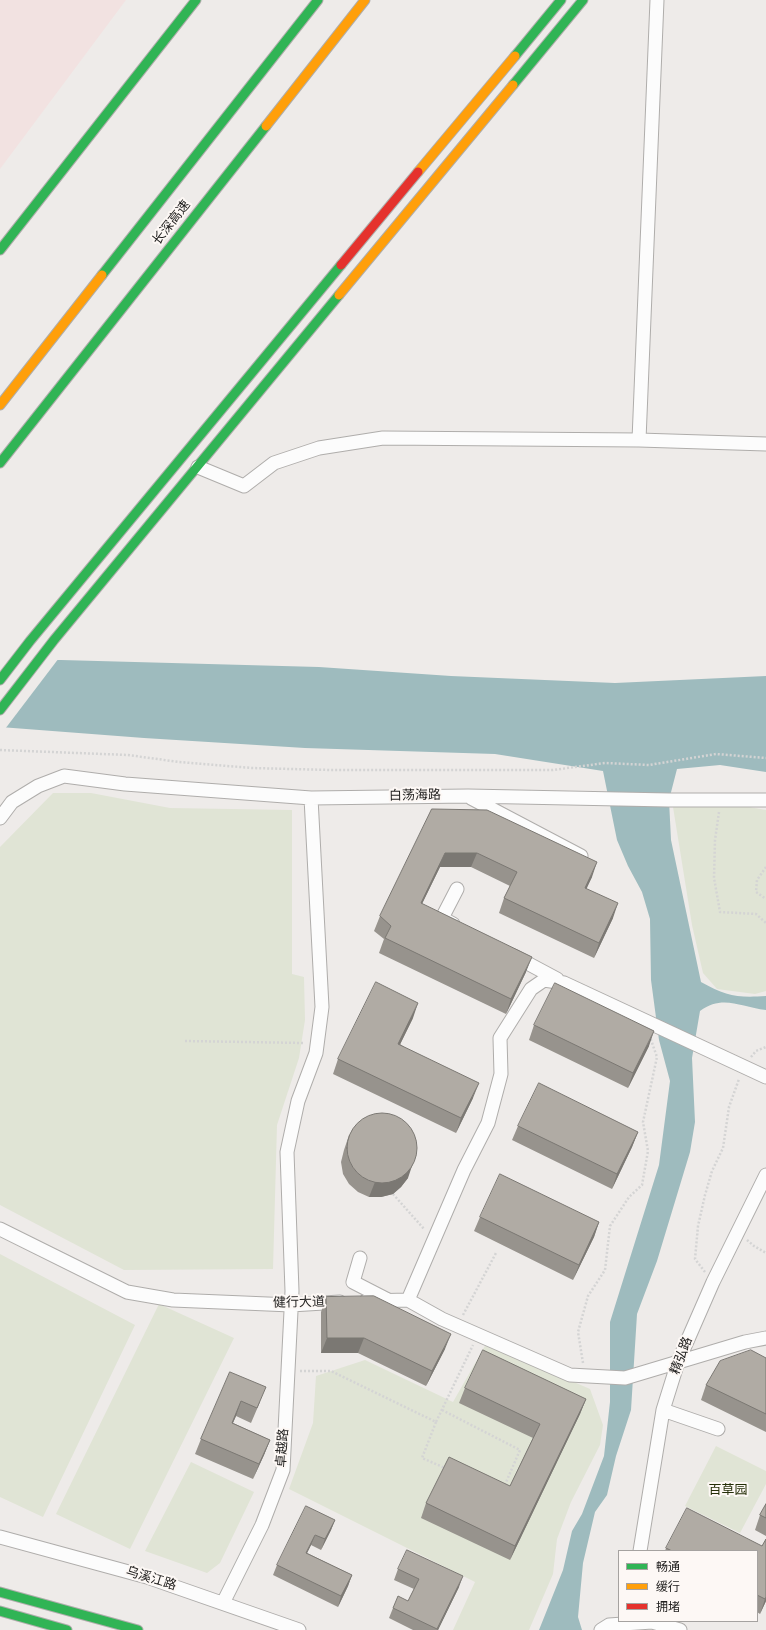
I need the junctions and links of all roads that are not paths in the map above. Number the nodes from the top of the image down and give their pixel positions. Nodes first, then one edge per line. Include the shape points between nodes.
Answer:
1 (196, 0) edge
2 (318, 0) edge
3 (365, 0) edge
4 (561, 0) edge
5 (584, 0) edge
6 (657, 0) edge
7 (0, 250) edge
8 (0, 405) edge
9 (639, 440) junction
10 (766, 444) edge
11 (0, 463) edge
12 (198, 467) junction
13 (0, 680) edge
14 (0, 710) edge
15 (468, 796) junction
16 (311, 798) junction
17 (766, 800) edge
18 (0, 818) edge
19 (587, 858) edge
20 (457, 889) dead end
21 (462, 929) edge
22 (503, 950) edge
23 (564, 982) junction
24 (766, 1077) edge
25 (766, 1175) edge
26 (0, 1229) edge
27 (360, 1258) dead end
28 (388, 1300) junction
29 (408, 1300) junction
30 (291, 1305) junction
31 (766, 1338) edge
32 (678, 1362) junction
33 (663, 1410) junction
34 (718, 1429) dead end
35 (0, 1537) edge
36 (640, 1550) edge
37 (0, 1592) edge
38 (223, 1603) junction
39 (0, 1611) edge
40 (628, 1622) edge
41 (67, 1630) edge
42 (138, 1630) edge
43 (299, 1630) edge
44 (601, 1630) edge
45 (680, 1630) edge

1 - 7 main road
2 - 8 main road, 长深高速
3 - 11 main road, 长深高速
4 - 13 main road via 30,640
5 - 12 main road
6 - 9 street
9 - 10 street
9 - 12 street via 383,438 319,448 274,463 244,486
12 - 14 main road via 54,640
15 - 16 street, 白荡海路
15 - 17 street, 白荡海路
15 - 19 street
16 - 18 street, 白荡海路 via 125,784 64,776 38,786 12,802
16 - 30 street, 卓越路 via 322,1008 316,1053 298,1101 287,1152
20 - 21 street via 442,918
22 - 23 street
23 - 24 street
23 - 29 street via 544,980 531,989 500,1038 501,1074 488,1123 464,1170
25 - 32 street, 精弘路 via 712,1282
26 - 30 street, 健行大道 via 127,1292 172,1300
27 - 28 street via 353,1282
28 - 29 street, 健行大道
28 - 30 street, 健行大道
29 - 32 street, 健行大道 via 457,1326 570,1375 625,1378
30 - 38 street, 卓越路 via 283,1470 262,1524
31 - 32 street
32 - 33 street, 精弘路
33 - 34 street
33 - 36 street, 精弘路
35 - 38 street, 乌溪江路 via 147,1577
37 - 42 main road
38 - 43 street, 乌溪江路
39 - 41 main road
40 - 44 street via 609,1625
40 - 45 street via 652,1622

